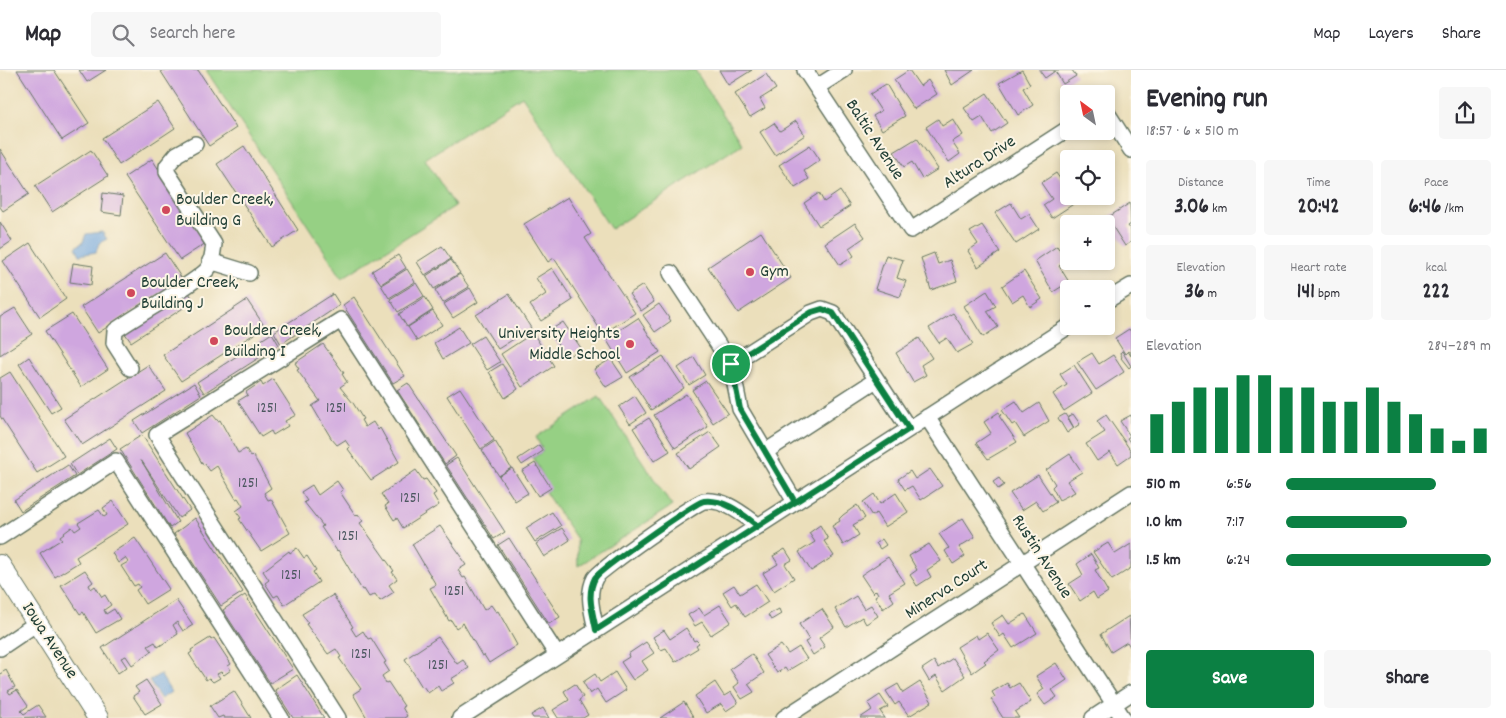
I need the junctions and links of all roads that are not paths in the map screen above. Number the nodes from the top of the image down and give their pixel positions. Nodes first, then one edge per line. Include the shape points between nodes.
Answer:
1 (806, 70) edge
2 (844, 70) edge
3 (817, 87) junction
4 (1115, 125) edge
5 (1060, 134) edge
6 (195, 144) dead end
7 (1131, 150) edge
8 (912, 230) joint
9 (210, 262) junction
10 (671, 272) dead end
11 (250, 273) dead end
12 (1131, 286) edge
13 (1115, 296) edge
14 (1060, 332) edge
15 (731, 364) junction
16 (130, 368) dead end
17 (876, 380) junction
18 (927, 417) junction
19 (909, 429) junction
20 (765, 452) junction
21 (1131, 493) edge
22 (795, 502) junction
23 (758, 526) junction
24 (0, 537) edge
25 (1023, 564) junction
26 (0, 565) edge
27 (37, 623) junction
28 (596, 630) junction
29 (0, 648) edge
30 (558, 655) junction
31 (1131, 693) edge
32 (1114, 704) junction
33 (476, 714) edge
34 (98, 718) edge
35 (281, 718) edge
36 (338, 718) edge
37 (460, 718) edge
38 (784, 718) edge
39 (1092, 718) edge
40 (1123, 718) edge

1 - 3 street, Baltic Avenue
2 - 3 street
3 - 8 street, Baltic Avenue
4 - 7 street
5 - 8 street, Altura Drive
6 - 9 street via 177,154 167,166 214,244
9 - 11 street
9 - 16 street via 209,268 197,278 127,321 115,332 114,343
10 - 15 street
12 - 13 street
14 - 18 street
15 - 17 street via 812,312 822,309 833,313
15 - 20 street via 740,409
17 - 19 street
17 - 20 street
18 - 19 street
18 - 25 street, Rustin Avenue
19 - 22 street
20 - 22 street
21 - 25 street, Minerva Court
22 - 23 street
23 - 28 street
23 - 28 street via 725,503 702,501 596,576 589,593
24 - 35 street via 116,461
25 - 32 street, Rustin Avenue
25 - 38 street, Minerva Court
26 - 27 main road, Iowa Avenue
27 - 29 street
27 - 34 main road, Iowa Avenue
28 - 30 street
30 - 33 street
30 - 36 street via 341,320 157,435
31 - 32 street
32 - 39 street
32 - 40 street, Rustin Avenue
33 - 37 street

